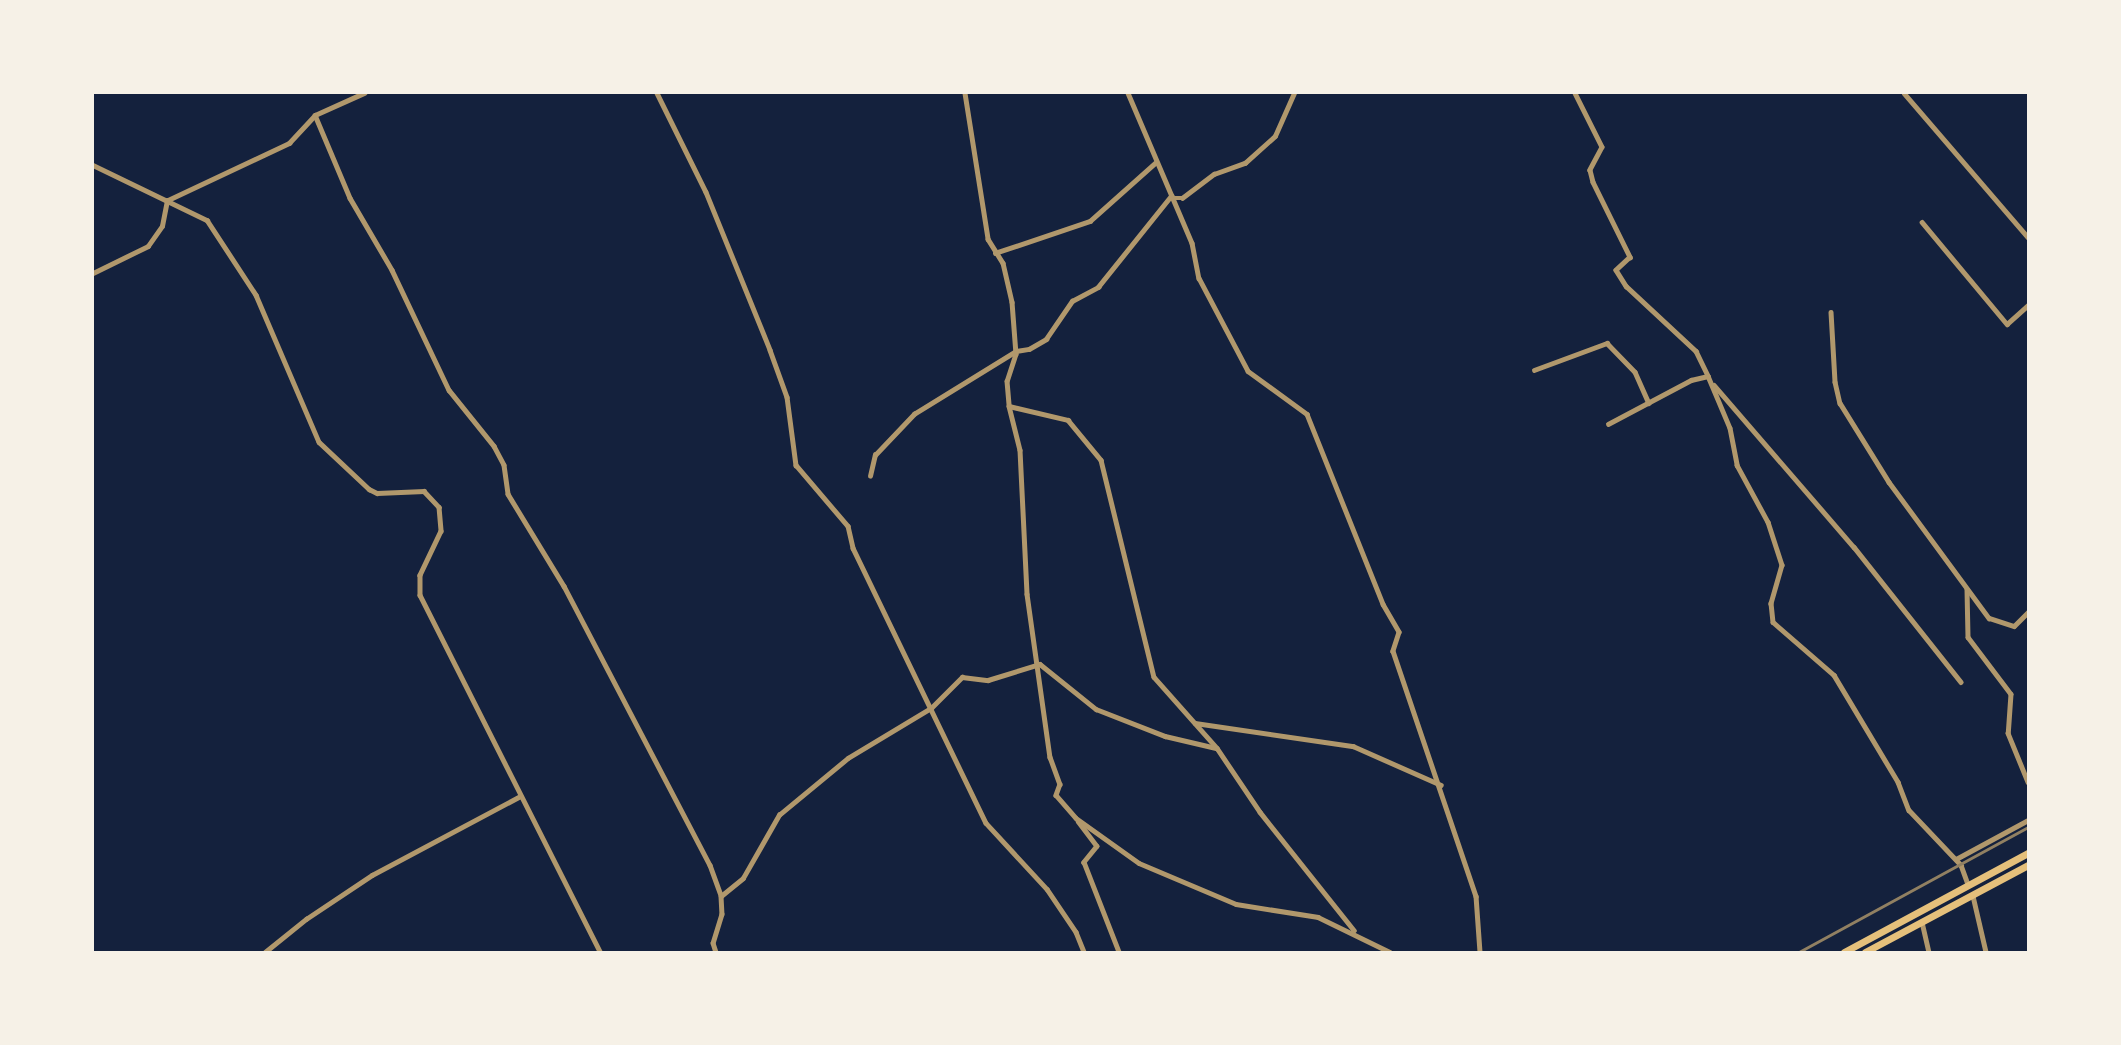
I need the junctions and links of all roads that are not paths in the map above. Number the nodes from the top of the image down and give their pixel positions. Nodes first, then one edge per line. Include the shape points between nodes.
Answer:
1 (364, 93) edge
2 (657, 93) edge
3 (965, 93) edge
4 (1128, 93) edge
5 (1294, 93) edge
6 (1576, 93) edge
7 (1904, 93) edge
8 (315, 115) junction
9 (1155, 163) junction
10 (93, 164) edge
11 (1171, 197) junction
12 (167, 201) junction
13 (1922, 222) dead end
14 (2028, 237) edge
15 (995, 253) junction
16 (93, 273) edge
17 (2028, 304) edge
18 (1831, 312) dead end
19 (1016, 351) junction
20 (1534, 369) dead end
21 (1708, 376) junction
22 (1711, 382) junction
23 (1648, 403) junction
24 (1009, 406) junction
25 (1608, 424) dead end
26 (870, 476) dead end
27 (1967, 588) junction
28 (2028, 612) edge
29 (1040, 664) junction
30 (1962, 682) dead end
31 (931, 708) junction
32 (1194, 723) junction
33 (1217, 748) junction
34 (2028, 782) edge
35 (1441, 786) junction
36 (519, 797) junction
37 (1076, 818) junction
38 (2028, 820) edge
39 (2028, 853) edge
40 (1956, 859) junction
41 (2028, 868) edge
42 (1969, 885) junction
43 (721, 896) junction
44 (1972, 896) junction
45 (1922, 922) junction
46 (1356, 933) junction
47 (265, 952) edge
48 (600, 952) edge
49 (716, 952) edge
50 (1084, 952) edge
51 (1119, 952) edge
52 (1390, 952) edge
53 (1480, 952) edge
54 (1844, 952) edge
55 (1867, 952) edge
56 (1928, 952) edge
57 (1986, 952) edge

1 - 8 street
2 - 31 street via 706,192 770,350 787,397 792,455 805,478 848,526 853,548
3 - 15 street via 983,215
4 - 9 street
5 - 11 street via 1275,136 1245,163 1214,174 1182,198
6 - 21 street via 1602,146 1590,170 1593,182 1630,257 1616,270 1626,286 1696,351
7 - 14 street
8 - 12 street via 289,143
8 - 43 street via 350,198 392,270 449,390 494,446 508,494 625,700
9 - 11 street
9 - 15 street via 1090,221
10 - 12 street
11 - 19 street via 1098,287 1072,302 1046,339
11 - 35 street via 1192,243 1195,271 1248,371 1259,384 1303,407 1311,422 1382,604 1399,632 1393,652
12 - 16 street via 162,226 148,246
12 - 36 street via 207,220 230,248 274,333 319,442 338,464 377,493 424,491 439,507 442,531 420,575 420,596
13 - 17 street via 2007,324
15 - 19 street via 1003,263 1012,302
18 - 27 street via 1835,382 1846,416 1924,533
19 - 24 street via 1007,381
19 - 26 street via 890,434 875,455
20 - 23 street via 1607,343 1635,372
21 - 22 street
21 - 23 street
22 - 30 street via 1854,547
22 - 40 street via 1730,428 1737,465 1768,522 1782,565 1771,603 1773,622 1834,675 1898,782 1909,810
23 - 25 street
24 - 29 street via 1020,450 1027,594
24 - 32 street via 1068,420 1101,460 1154,677
27 - 28 street via 1989,618 2014,626
27 - 34 street via 1968,637 2011,694 2008,733
29 - 31 street via 988,680 962,677
29 - 33 street via 1082,701 1104,712 1165,736
29 - 37 street via 1050,757 1060,784 1056,795
31 - 43 street via 848,758 779,815 743,878
31 - 50 street via 996,838 1047,888
32 - 33 street
32 - 35 street via 1246,727 1286,739 1334,741
33 - 46 street via 1260,812
35 - 53 street via 1478,906
36 - 47 street via 372,875
36 - 48 street
37 - 46 street via 1139,863 1221,898 1318,917
37 - 51 street via 1097,846 1084,862
38 - 40 street
39 - 42 main road
40 - 42 street
41 - 44 main road
42 - 54 main road
43 - 49 street via 722,914 713,943
44 - 45 main road
44 - 57 street
45 - 55 main road
45 - 56 street
46 - 52 street

